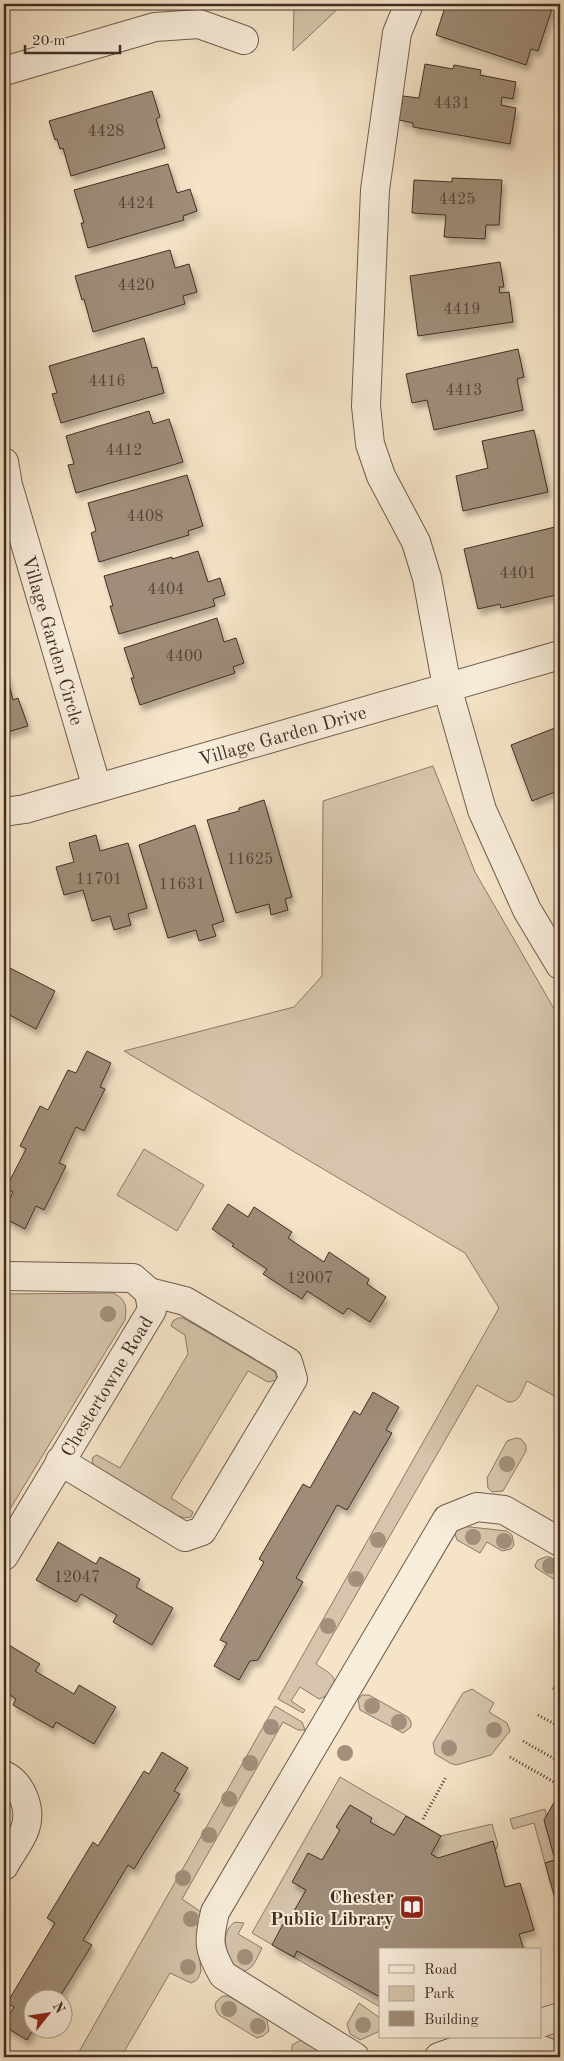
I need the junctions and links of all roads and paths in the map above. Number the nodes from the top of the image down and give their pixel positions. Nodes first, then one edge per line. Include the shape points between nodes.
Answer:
1 (409, 4) edge
2 (244, 40) dead end
3 (4, 71) edge
4 (4, 462) edge
5 (560, 655) edge
6 (447, 688) junction
7 (97, 788) junction
8 (4, 812) edge
9 (560, 965) edge
10 (4, 1276) edge
11 (149, 1292) junction
12 (60, 1461) junction
13 (560, 1542) edge
14 (4, 1556) edge
15 (553, 1688) dead end
16 (560, 1692) edge
17 (538, 1715) dead end
18 (560, 1727) edge
19 (523, 1741) dead end
20 (510, 1757) dead end
21 (560, 1762) edge
22 (4, 1775) edge
23 (446, 1777) dead end
24 (554, 1782) dead end
25 (423, 1819) dead end
26 (4, 1866) edge
27 (560, 2017) edge
28 (542, 2022) edge
29 (491, 2039) edge
30 (355, 2057) edge
31 (439, 2057) edge
32 (558, 2057) edge

1 - 6 street via 397,33 375,190 366,406 370,444 381,476 416,542 427,578
2 - 3 street via 199,24 155,27
4 - 7 street, Village Garden Circle
5 - 6 street, Village Garden Drive
6 - 7 street, Village Garden Drive
6 - 9 street via 482,810 527,910
7 - 8 street, Village Garden Drive
10 - 11 street, Chestertowne Road via 133,1278
11 - 12 street, Chestertowne Road via 152,1310
11 - 12 street via 185,1301 288,1362 293,1380 202,1532 185,1537
12 - 14 street, Chestertowne Road
13 - 30 street via 504,1510 477,1507 446,1519 215,1912 210,1934 212,1950 223,1975
15 - 16 path
17 - 18 path
19 - 21 path
20 - 24 path
22 - 26 street via 21,1791 27,1809 25,1828
23 - 25 path
27 - 28 street
29 - 31 street
29 - 32 street via 520,2043

